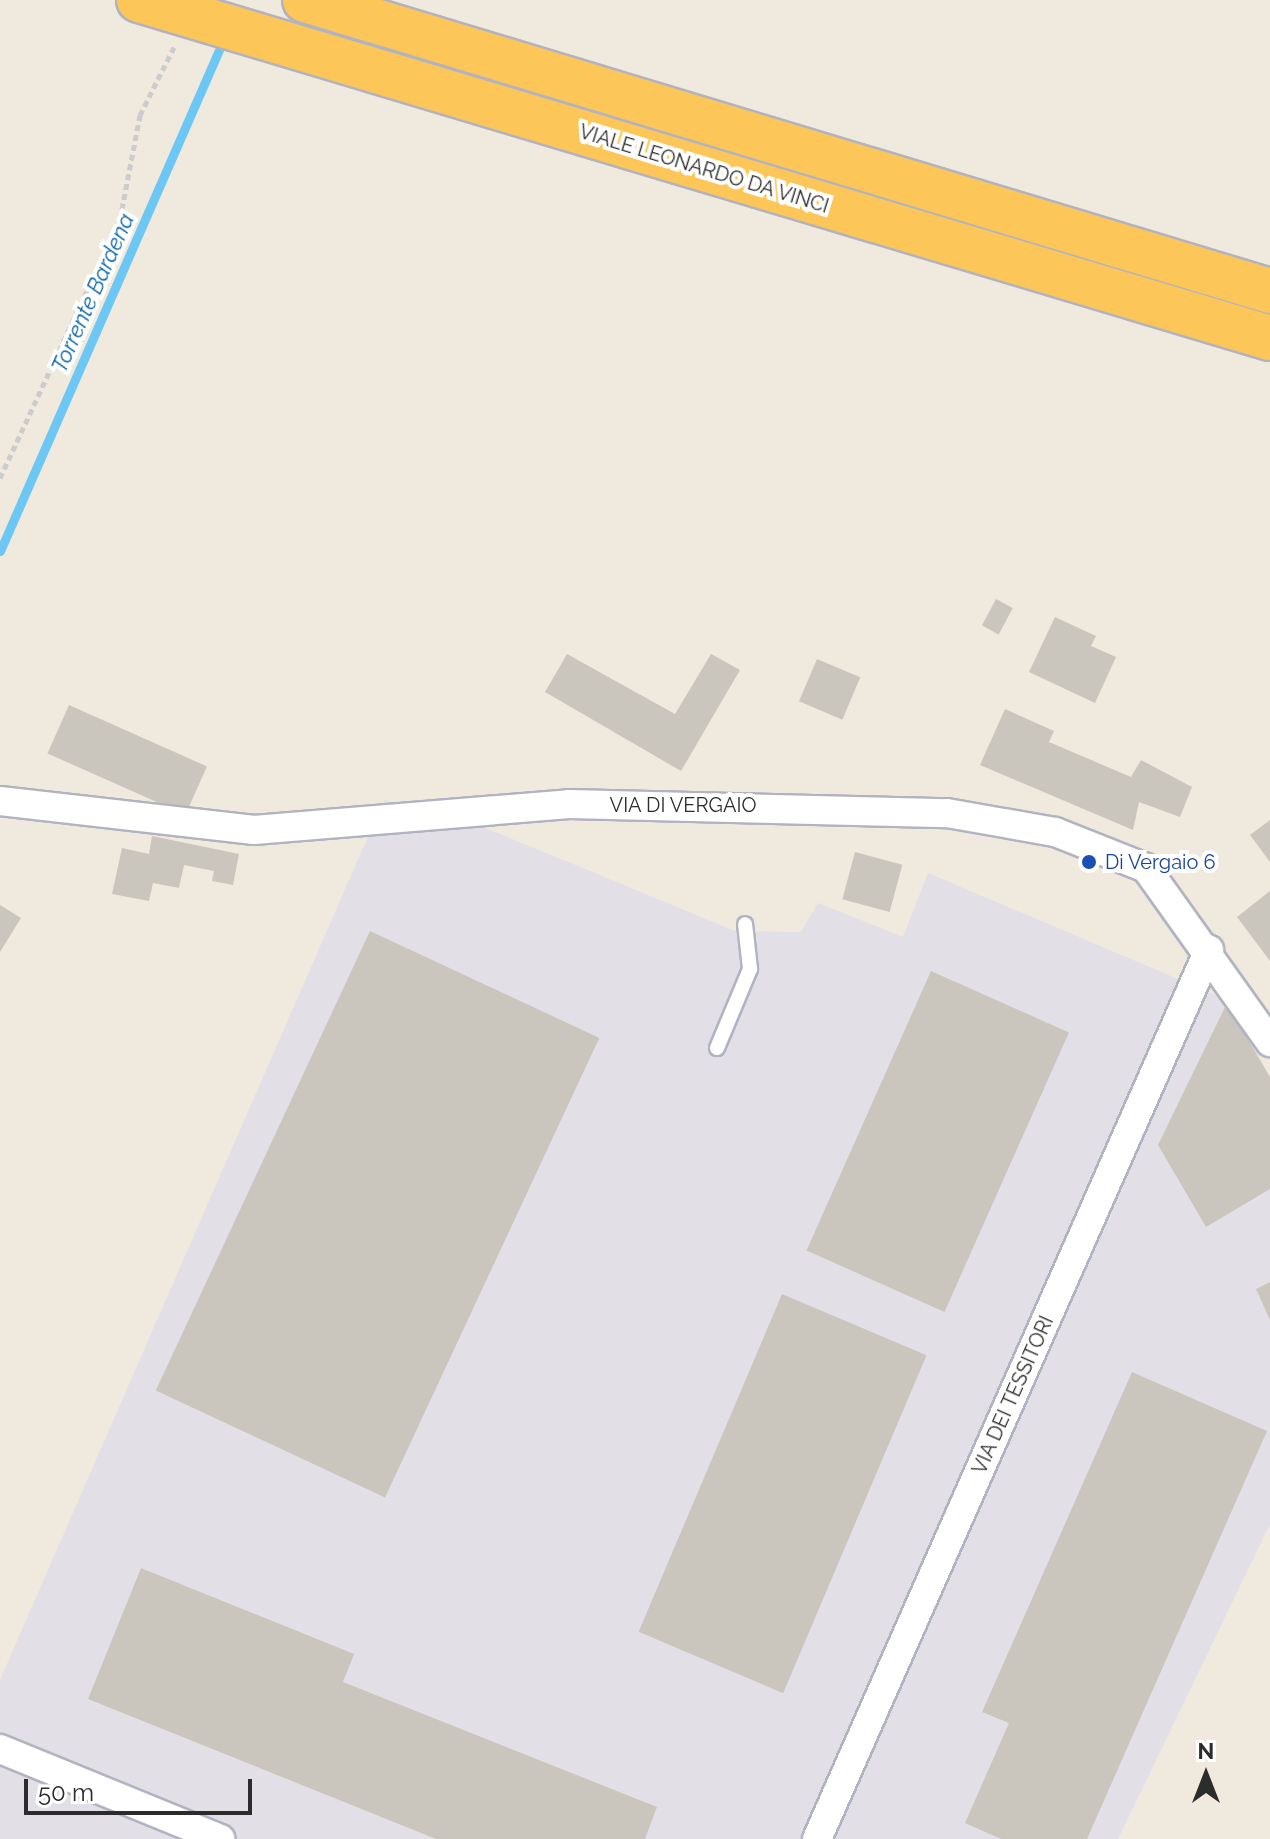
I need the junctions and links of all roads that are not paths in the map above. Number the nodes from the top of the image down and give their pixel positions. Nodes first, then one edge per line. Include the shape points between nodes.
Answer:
1 (139, 0) edge
2 (305, 0) edge
3 (1270, 291) edge
4 (1270, 338) edge
5 (0, 801) edge
6 (745, 924) dead end
7 (1209, 950) junction
8 (1270, 1042) edge
9 (717, 1048) dead end
10 (0, 1749) edge
11 (220, 1839) edge
12 (817, 1839) edge

1 - 4 highway, VIALE LEONARDO DA VINCI
2 - 3 highway
5 - 7 street, VIA DI VERGAIO via 254,830 569,804 947,813 1055,832 1146,868
6 - 9 lane via 750,969
7 - 8 street, VIA DI VERGAIO
7 - 12 street, VIA DEI TESSITORI
10 - 11 street

